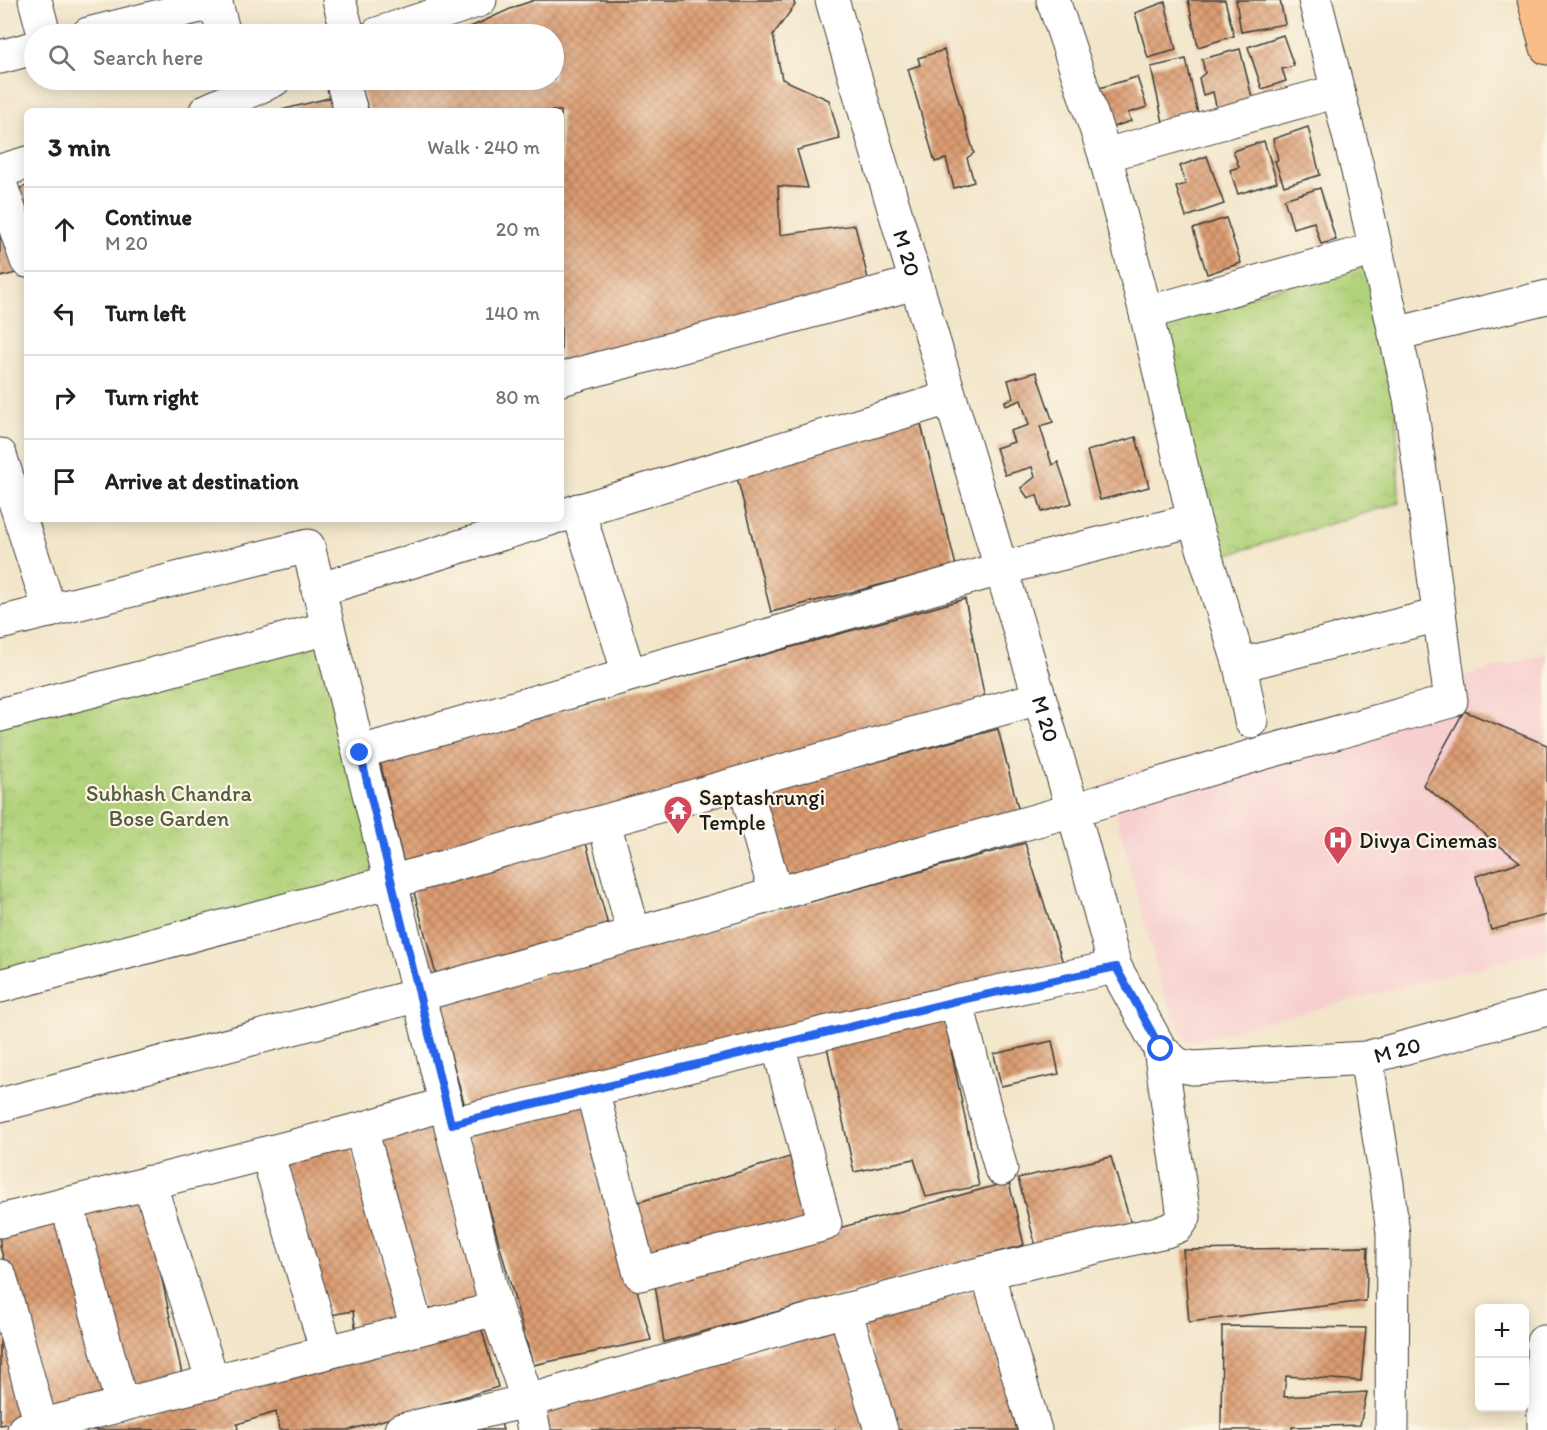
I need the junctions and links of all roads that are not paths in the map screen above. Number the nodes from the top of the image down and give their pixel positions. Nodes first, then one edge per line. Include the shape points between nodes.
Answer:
1 (35, 0) edge
2 (339, 0) edge
3 (480, 0) edge
4 (832, 0) edge
5 (1054, 0) edge
6 (1315, 0) edge
7 (1534, 0) edge
8 (215, 1) edge
9 (129, 11) edge
10 (41, 24) edge
11 (106, 24) edge
12 (221, 24) edge
13 (345, 24) edge
14 (407, 24) edge
15 (1547, 48) edge
16 (24, 51) edge
17 (0, 57) edge
18 (250, 90) edge
19 (345, 90) edge
20 (1338, 91) junction
21 (225, 100) edge
22 (350, 108) edge
23 (1105, 155) junction
24 (24, 164) edge
25 (0, 171) edge
26 (0, 183) edge
27 (1376, 249) junction
28 (24, 252) edge
29 (915, 283) junction
30 (1547, 297) edge
31 (1146, 313) junction
32 (1395, 334) junction
33 (564, 378) edge
34 (949, 398) junction
35 (0, 455) edge
36 (9, 512) edge
37 (564, 515) edge
38 (564, 517) edge
39 (1194, 520) junction
40 (540, 522) edge
41 (1000, 569) junction
42 (318, 590) junction
43 (50, 611) junction
44 (1439, 615) junction
45 (0, 623) edge
46 (328, 628) junction
47 (1240, 665) junction
48 (629, 674) junction
49 (1039, 698) junction
50 (0, 715) edge
51 (1251, 722) dead end
52 (360, 753) junction
53 (744, 783) junction
54 (1072, 810) junction
55 (604, 822) junction
56 (391, 882) junction
57 (776, 894) junction
58 (634, 934) junction
59 (1116, 967) junction
60 (0, 986) edge
61 (419, 995) junction
62 (956, 1001) junction
63 (1547, 1009) edge
64 (778, 1044) junction
65 (1161, 1049) junction
66 (1366, 1058) junction
67 (592, 1090) junction
68 (0, 1105) edge
69 (448, 1114) junction
70 (361, 1129) junction
71 (267, 1153) junction
72 (1001, 1169) dead end
73 (149, 1182) junction
74 (67, 1204) junction
75 (0, 1221) edge
76 (987, 1272) junction
77 (0, 1276) edge
78 (496, 1309) junction
79 (845, 1310) junction
80 (417, 1329) junction
81 (1547, 1342) edge
82 (327, 1352) junction
83 (213, 1382) junction
84 (122, 1405) junction
85 (531, 1415) edge
86 (32, 1428) edge
87 (401, 1430) edge
88 (880, 1430) edge
89 (1035, 1430) edge
90 (1392, 1430) edge
91 (1544, 1430) edge

1 - 10 street
2 - 13 street
3 - 14 street
4 - 29 street, M 20
5 - 23 street
6 - 20 street
7 - 15 main road
8 - 9 street
8 - 12 street
9 - 11 street
16 - 17 street
18 - 21 street
19 - 22 street
20 - 23 street
20 - 27 street
23 - 31 street
24 - 25 street
26 - 28 street
27 - 31 street
27 - 32 street
29 - 33 street
29 - 34 street, M 20
30 - 32 street
31 - 39 street
32 - 44 street via 1410,398
34 - 37 street
34 - 41 street, M 20
35 - 36 street
36 - 43 street
38 - 48 street
39 - 41 street
39 - 47 street
40 - 42 street
41 - 48 street
41 - 49 street, M 20
42 - 43 street via 308,546
42 - 46 street
43 - 45 street
44 - 47 street
44 - 54 street via 1451,701
46 - 50 street
46 - 52 street
47 - 51 street
48 - 52 street
49 - 53 street
49 - 54 street, M 20
52 - 56 street
53 - 55 street
53 - 57 street
54 - 57 street
54 - 59 street, M 20
55 - 56 street
55 - 58 street
56 - 60 street
56 - 61 street
57 - 58 street
58 - 61 street
59 - 62 street
59 - 65 street, M 20
61 - 68 street
61 - 69 street
62 - 64 street
62 - 72 street
63 - 66 street, M 20
64 - 67 street
64 - 67 street via 825,1224 640,1274
65 - 66 street, M 20 via 1178,1065 1193,1068
65 - 76 street via 1184,1217 1178,1226
66 - 90 street via 1393,1234
67 - 69 street
69 - 70 street
69 - 78 street
70 - 71 street
70 - 80 street
71 - 73 street
71 - 82 street
73 - 74 street
73 - 83 street
74 - 75 street
74 - 84 street
76 - 79 street
76 - 89 street
77 - 86 street
78 - 80 street
78 - 85 street
79 - 85 street
79 - 88 street
80 - 82 street
81 - 91 street via 1542,1342
82 - 83 street
83 - 84 street
84 - 86 street
85 - 87 street

